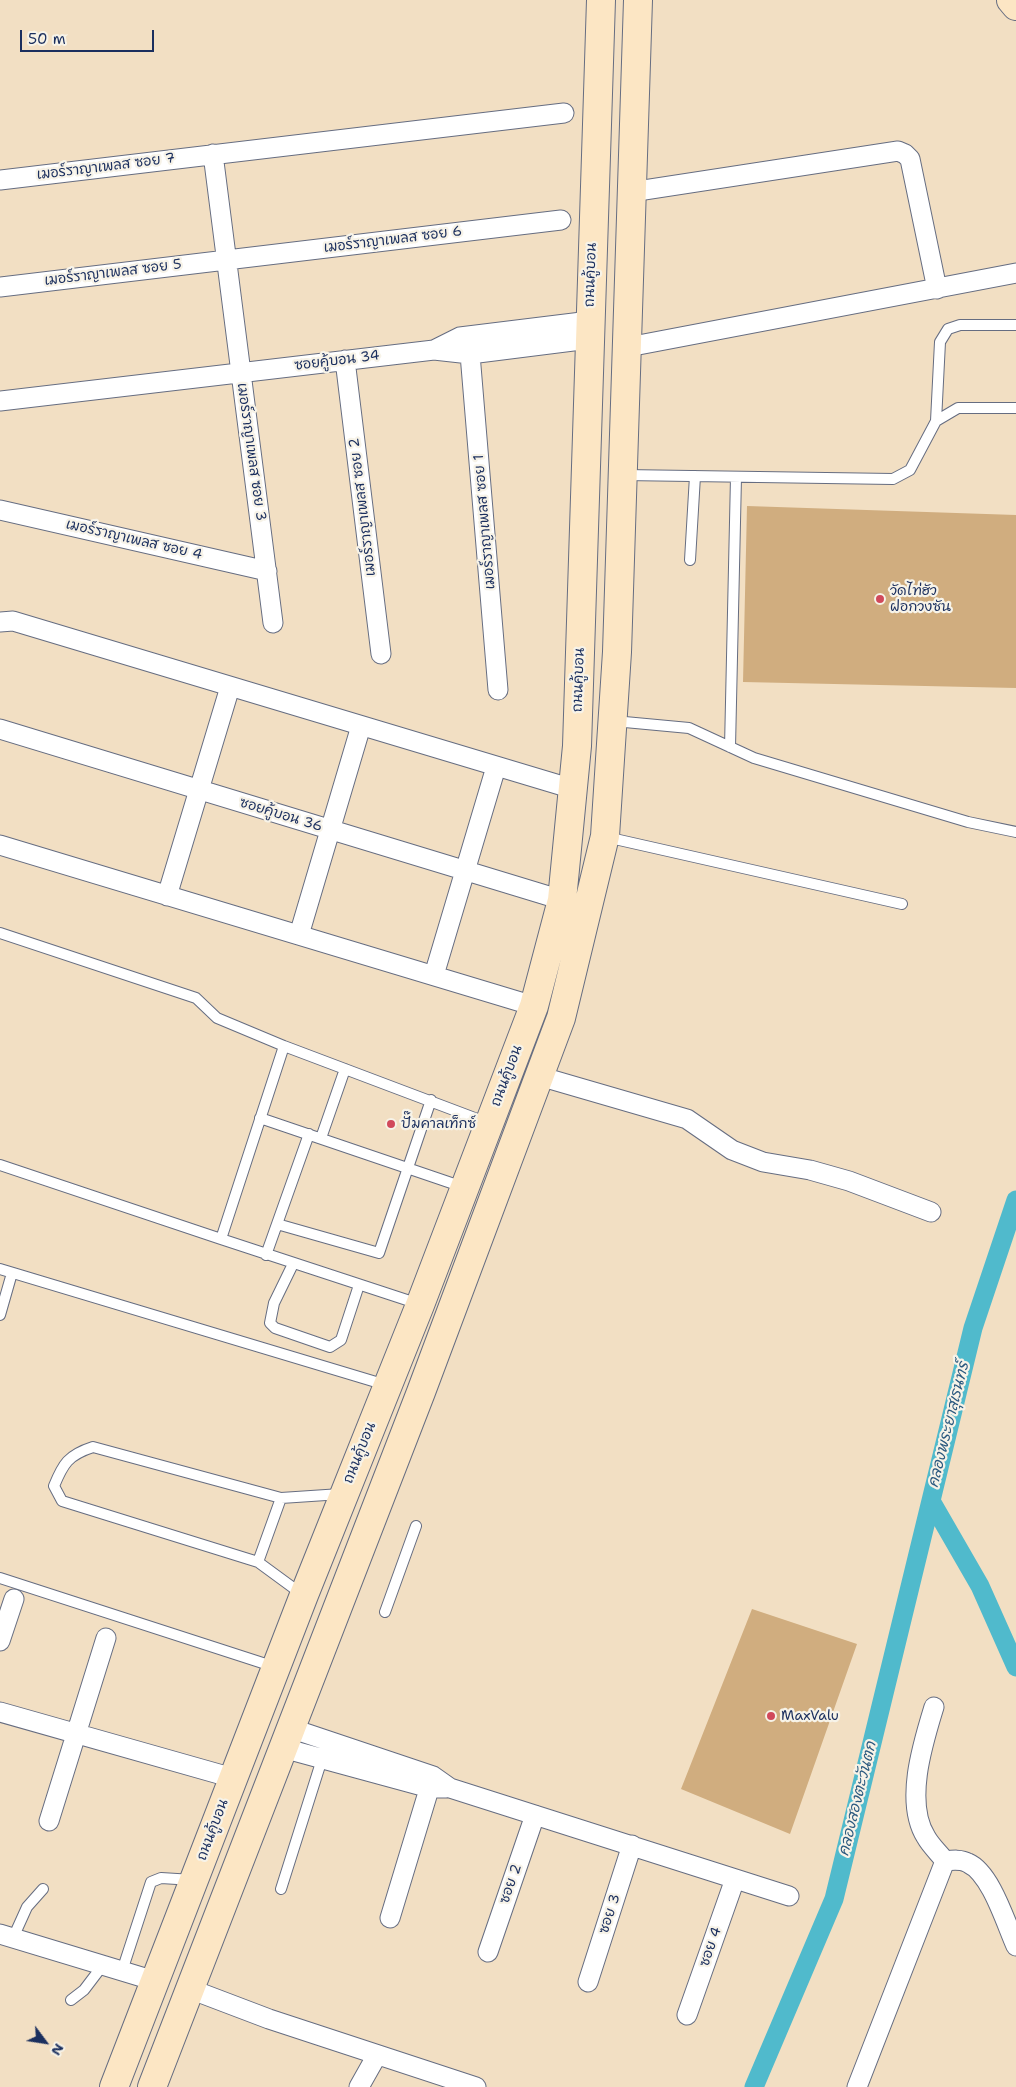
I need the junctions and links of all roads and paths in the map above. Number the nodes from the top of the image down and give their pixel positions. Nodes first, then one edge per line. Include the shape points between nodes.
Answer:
1 (601, 0) edge
2 (638, 0) edge
3 (1012, 0) edge
4 (1016, 6) edge
5 (564, 113) dead end
6 (213, 154) junction
7 (0, 180) edge
8 (631, 192) junction
9 (561, 220) dead end
10 (225, 259) junction
11 (1016, 273) edge
12 (0, 287) edge
13 (937, 289) junction
14 (1016, 325) edge
15 (590, 330) junction
16 (628, 348) junction
17 (434, 350) junction
18 (470, 354) junction
19 (345, 360) junction
20 (240, 372) junction
21 (0, 401) edge
22 (1016, 408) edge
23 (936, 421) junction
24 (623, 475) junction
25 (695, 476) junction
26 (736, 477) junction
27 (0, 510) edge
28 (690, 560) dead end
29 (267, 571) junction
30 (0, 622) edge
31 (273, 623) dead end
32 (381, 654) dead end
33 (230, 687) junction
34 (498, 690) dead end
35 (613, 721) junction
36 (361, 726) junction
37 (0, 729) edge
38 (730, 747) junction
39 (496, 767) junction
40 (573, 789) junction
41 (200, 791) junction
42 (330, 830) junction
43 (1016, 832) edge
44 (605, 836) junction
45 (0, 845) edge
46 (465, 871) junction
47 (168, 896) junction
48 (562, 900) junction
49 (902, 904) dead end
50 (0, 933) edge
51 (299, 935) junction
52 (434, 975) junction
53 (534, 1006) junction
54 (284, 1046) junction
55 (345, 1069) junction
56 (539, 1076) junction
57 (431, 1100) junction
58 (260, 1118) junction
59 (489, 1124) junction
60 (309, 1134) junction
61 (321, 1138) junction
62 (0, 1165) edge
63 (408, 1168) junction
64 (465, 1187) junction
65 (931, 1212) dead end
66 (278, 1224) junction
67 (221, 1239) junction
68 (266, 1255) junction
69 (293, 1264) junction
70 (0, 1269) edge
71 (433, 1269) junction
72 (12, 1273) junction
73 (462, 1280) junction
74 (359, 1284) junction
75 (420, 1305) junction
76 (0, 1315) edge
77 (387, 1385) junction
78 (344, 1494) junction
79 (281, 1498) junction
80 (416, 1526) dead end
81 (258, 1562) junction
82 (0, 1578) edge
83 (304, 1595) junction
84 (14, 1599) dead end
85 (385, 1612) dead end
86 (106, 1638) dead end
87 (0, 1641) edge
88 (276, 1667) junction
89 (934, 1706) dead end
90 (0, 1712) edge
91 (77, 1734) junction
92 (287, 1738) junction
93 (328, 1741) junction
94 (323, 1759) junction
95 (233, 1778) junction
96 (431, 1782) junction
97 (535, 1815) junction
98 (49, 1821) dead end
99 (632, 1846) junction
100 (946, 1861) junction
101 (735, 1879) junction
102 (194, 1880) junction
103 (43, 1889) dead end
104 (281, 1889) dead end
105 (789, 1896) dead end
106 (390, 1918) dead end
107 (6, 1936) edge
108 (1016, 1946) edge
109 (488, 1952) dead end
110 (103, 1965) junction
111 (122, 1971) junction
112 (155, 1981) junction
113 (588, 1982) dead end
114 (190, 1989) junction
115 (71, 2000) dead end
116 (687, 2015) dead end
117 (377, 2055) junction
118 (155, 2086) edge
119 (114, 2087) edge
120 (359, 2087) edge
121 (476, 2087) edge
122 (857, 2087) edge

1 - 15 main road, ถนนคู้บอน
2 - 8 main road
3 - 4 main road
5 - 6 street, เมอร์ราญาเพลส ซอย 7
6 - 7 street, เมอร์ราญาเพลส ซอย 7
6 - 10 street
8 - 13 street via 898,151 910,159
8 - 16 main road
9 - 10 street, เมอร์ราญาเพลส ซอย 6
10 - 12 street, เมอร์ราญาเพลส ซอย 5
10 - 20 street
11 - 13 street
13 - 16 street
14 - 23 lane via 960,325 948,329 940,342
15 - 17 street, ซอยคู้บอน 34 via 460,337
15 - 18 street, ซอยคู้บอน 34
15 - 40 main road, ถนนคู้บอน
16 - 24 main road
17 - 18 street, ซอยคู้บอน 34
17 - 19 street, ซอยคู้บอน 34
18 - 34 street, เมอร์ราญาเพลส ซอย 1
19 - 20 street, ซอยคู้บอน 34
19 - 32 street, เมอร์ราญาเพลส ซอย 2
20 - 21 street, เมอร์ราญาเพลส ซอย 3
20 - 29 street, เมอร์ราญาเพลส ซอย 3
22 - 23 lane via 958,408
23 - 26 lane via 910,470 893,479
24 - 25 lane
24 - 35 main road
25 - 26 lane
25 - 28 lane
26 - 38 lane
27 - 29 street, เมอร์ราญาเพลส ซอย 4
29 - 31 street, เมอร์ราญาเพลส ซอย 3
30 - 33 street via 13,621
33 - 36 street
33 - 41 street
35 - 38 lane via 689,728
35 - 44 main road
36 - 39 street
36 - 42 street
37 - 41 street, ซอยคู้บอน 36
38 - 43 lane via 754,758 950,817
39 - 40 street
39 - 46 street
40 - 48 main road, ถนนคู้บอน
41 - 42 street, ซอยคู้บอน 36
41 - 47 street
42 - 46 street, ซอยคู้บอน 36
42 - 51 street
44 - 49 lane
44 - 56 main road via 561,1018
45 - 47 street
46 - 48 street, ซอยคู้บอน 36
46 - 52 street
47 - 51 street
48 - 53 main road, ถนนคู้บอน
50 - 54 lane via 196,998 217,1018
51 - 52 street
52 - 53 street
53 - 59 main road, ถนนคู้บอน
54 - 55 lane
54 - 58 lane
55 - 57 lane
55 - 61 lane
56 - 65 street via 687,1119 732,1150 763,1162 849,1181
56 - 73 main road
57 - 59 lane
57 - 63 lane
58 - 60 lane
58 - 67 lane
59 - 64 main road, ถนนคู้บอน
60 - 61 lane
60 - 66 lane
61 - 63 lane
62 - 67 lane
63 - 64 lane
63 - 66 lane via 379,1253
64 - 71 main road, ถนนคู้บอน
66 - 68 lane
67 - 68 lane
68 - 69 lane
69 - 74 lane
69 - 74 lane via 274,1303 270,1323 275,1328 330,1347 341,1340
70 - 72 lane
71 - 73 main road
71 - 75 main road, ถนนคู้บอน
72 - 76 lane
72 - 77 lane
73 - 92 main road
74 - 75 lane
75 - 77 main road, ถนนคู้บอน
77 - 78 main road, ถนนคู้บอน
78 - 79 lane
78 - 83 main road, ถนนคู้บอน
79 - 81 lane
79 - 81 lane via 92,1447 65,1461 54,1486 62,1501
80 - 85 lane
81 - 83 lane
82 - 88 lane
83 - 88 main road, ถนนคู้บอน
84 - 87 street
86 - 91 street
88 - 95 main road, ถนนคู้บอน
89 - 100 street via 924,1740 916,1804 925,1837
90 - 91 street
91 - 95 street
91 - 98 street
92 - 93 street
92 - 94 street
92 - 114 main road
93 - 94 lane
93 - 96 street
94 - 96 street
94 - 104 lane
95 - 102 main road, ถนนคู้บอน
96 - 97 street
96 - 106 street
97 - 99 street
97 - 109 street, ซอย 2
99 - 101 street
99 - 113 street, ซอย 3
100 - 108 street via 970,1863 980,1872
100 - 122 street
101 - 105 street
101 - 116 street, ซอย 4
102 - 111 lane via 161,1878 151,1882
102 - 112 main road, ถนนคู้บอน
103 - 107 lane
107 - 110 street
110 - 111 street
110 - 115 lane via 84,1990
111 - 112 street
112 - 119 main road, ถนนคู้บอน
114 - 117 street
114 - 118 main road
117 - 120 street
117 - 121 street

